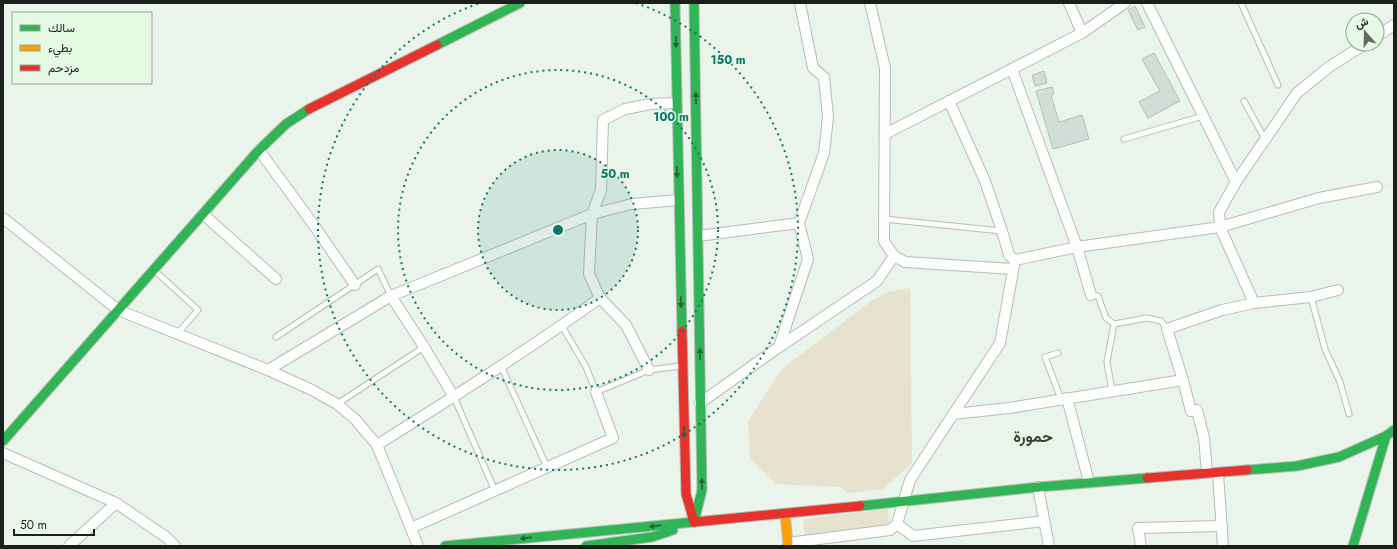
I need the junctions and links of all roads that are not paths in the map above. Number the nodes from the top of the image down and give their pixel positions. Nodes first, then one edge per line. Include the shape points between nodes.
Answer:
1 (520, 3) edge
2 (675, 3) edge
3 (694, 3) edge
4 (800, 3) edge
5 (870, 3) edge
6 (1069, 3) edge
7 (1125, 3) edge
8 (1147, 3) edge
9 (1241, 3) edge
10 (1394, 25) edge
11 (1385, 31) edge
12 (1082, 33) junction
13 (1352, 52) edge
14 (1012, 69) junction
15 (1278, 85) dead end
16 (949, 101) junction
17 (1244, 101) dead end
18 (676, 103) junction
19 (1203, 116) junction
20 (885, 134) junction
21 (1124, 139) dead end
22 (1265, 139) junction
23 (259, 150) junction
24 (1236, 182) junction
25 (1377, 187) dead end
26 (678, 200) junction
27 (203, 214) junction
28 (592, 214) junction
29 (3, 218) edge
30 (884, 219) junction
31 (799, 223) junction
32 (1220, 226) junction
33 (1002, 231) junction
34 (698, 236) junction
35 (1077, 247) junction
36 (894, 256) junction
37 (1014, 265) junction
38 (154, 270) junction
39 (276, 279) dead end
40 (355, 285) junction
41 (1338, 290) dead end
42 (1091, 295) joint
43 (390, 296) junction
44 (1311, 297) junction
45 (600, 298) junction
46 (1254, 304) junction
47 (118, 310) junction
48 (1114, 324) junction
49 (562, 326) junction
50 (1167, 329) junction
51 (177, 335) junction
52 (276, 337) dead end
53 (779, 346) junction
54 (424, 347) junction
55 (1058, 353) dead end
56 (501, 366) junction
57 (682, 366) junction
58 (268, 370) junction
59 (649, 370) junction
60 (1183, 380) junction
61 (1112, 391) junction
62 (596, 392) junction
63 (454, 397) junction
64 (1064, 398) junction
65 (700, 403) junction
66 (337, 404) junction
67 (953, 414) junction
68 (1349, 414) dead end
69 (1394, 430) edge
70 (1386, 436) junction
71 (3, 441) edge
72 (377, 445) junction
73 (3, 453) edge
74 (547, 467) junction
75 (1207, 473) junction
76 (1218, 473) junction
77 (1089, 482) junction
78 (1038, 487) junction
79 (495, 491) junction
80 (905, 500) junction
81 (116, 503) junction
82 (785, 514) junction
83 (1044, 521) junction
84 (694, 522) junction
85 (898, 524) junction
86 (1222, 526) junction
87 (411, 528) junction
88 (592, 532) junction
89 (787, 544) edge
90 (69, 546) edge
91 (174, 546) edge
92 (418, 546) edge
93 (445, 546) edge
94 (592, 546) edge
95 (1049, 546) edge
96 (1141, 546) edge
97 (1223, 546) edge
98 (1354, 546) edge

1 - 23 main road via 314,106 286,124
2 -> 18 main road
34 -> 3 main road
4 - 31 street via 813,68 824,77 828,117 824,153
5 - 20 street via 885,68
6 - 12 street
7 - 12 street
8 - 19 street
9 - 15 lane
10 - 11 street
12 - 14 street
13 - 22 street via 1296,93
14 - 16 street
14 - 35 street
16 - 20 street
16 - 33 street via 984,181
17 - 22 lane
18 -> 26 main road
18 - 28 street via 625,109 603,120 602,190
19 - 21 lane
19 - 24 street
20 - 30 street
22 - 24 street
23 - 27 main road
23 - 40 street
24 - 32 street via 1219,212
25 - 32 street via 1319,198
26 - 28 street via 632,204
26 -> 57 main road
27 - 38 main road
27 - 39 street
28 - 43 street
28 - 45 street via 589,274
29 - 47 street
30 - 33 lane
30 - 36 street via 884,241
31 - 34 street
31 - 53 street via 808,259
32 - 35 street
32 - 46 street
33 - 37 street
65 -> 34 main road
35 - 37 street
35 - 42 street
36 - 37 street via 906,262
36 - 53 street via 877,280
37 - 67 street via 1000,343
38 - 47 main road
38 - 51 lane via 198,310
40 - 43 lane via 378,270
40 - 52 lane
41 - 44 street
42 - 48 lane via 1098,296 1106,318
43 - 54 street
43 - 58 street
44 - 46 street
44 - 68 lane via 1325,349 1340,382
45 - 49 street
45 - 59 street via 626,325
46 - 50 street via 1222,310
47 - 51 street
47 - 71 main road
48 - 50 lane via 1147,318 1161,321
48 - 61 lane via 1107,362
49 - 56 street
49 - 62 lane via 586,367
50 - 60 street
51 - 58 street
53 - 65 street
54 - 63 street
54 - 66 lane
55 - 64 lane via 1046,357
56 - 63 street
56 - 74 lane
57 - 59 lane
57 -> 84 main road via 686,494
58 - 66 street
59 - 62 lane
60 - 61 street
60 - 75 street via 1191,411 1197,410 1204,438
61 - 64 street
62 - 74 street via 613,438
63 - 72 street
63 - 79 lane
64 - 67 street via 1009,408
64 - 77 street
84 -> 65 main road via 702,490
66 - 72 street via 355,419
67 - 80 street via 910,480
69 - 70 main road
70 - 76 main road via 1338,457 1297,466
70 - 98 main road
72 - 87 street
73 - 81 street
74 - 79 street
75 - 76 main road
75 - 77 main road
76 - 86 street
77 - 78 main road
78 - 80 main road
78 - 83 street
79 - 87 street
80 - 82 main road
80 - 85 street
81 - 90 street
81 - 91 street via 166,537
82 - 84 main road
82 - 89 main road
83 - 85 street via 913,536
83 - 95 street
84 -> 88 main road
84 - 94 main road via 652,537
85 - 89 street via 890,530
86 - 96 street via 1138,528
86 - 97 street
87 - 92 street
88 -> 93 main road
88 - 94 street

